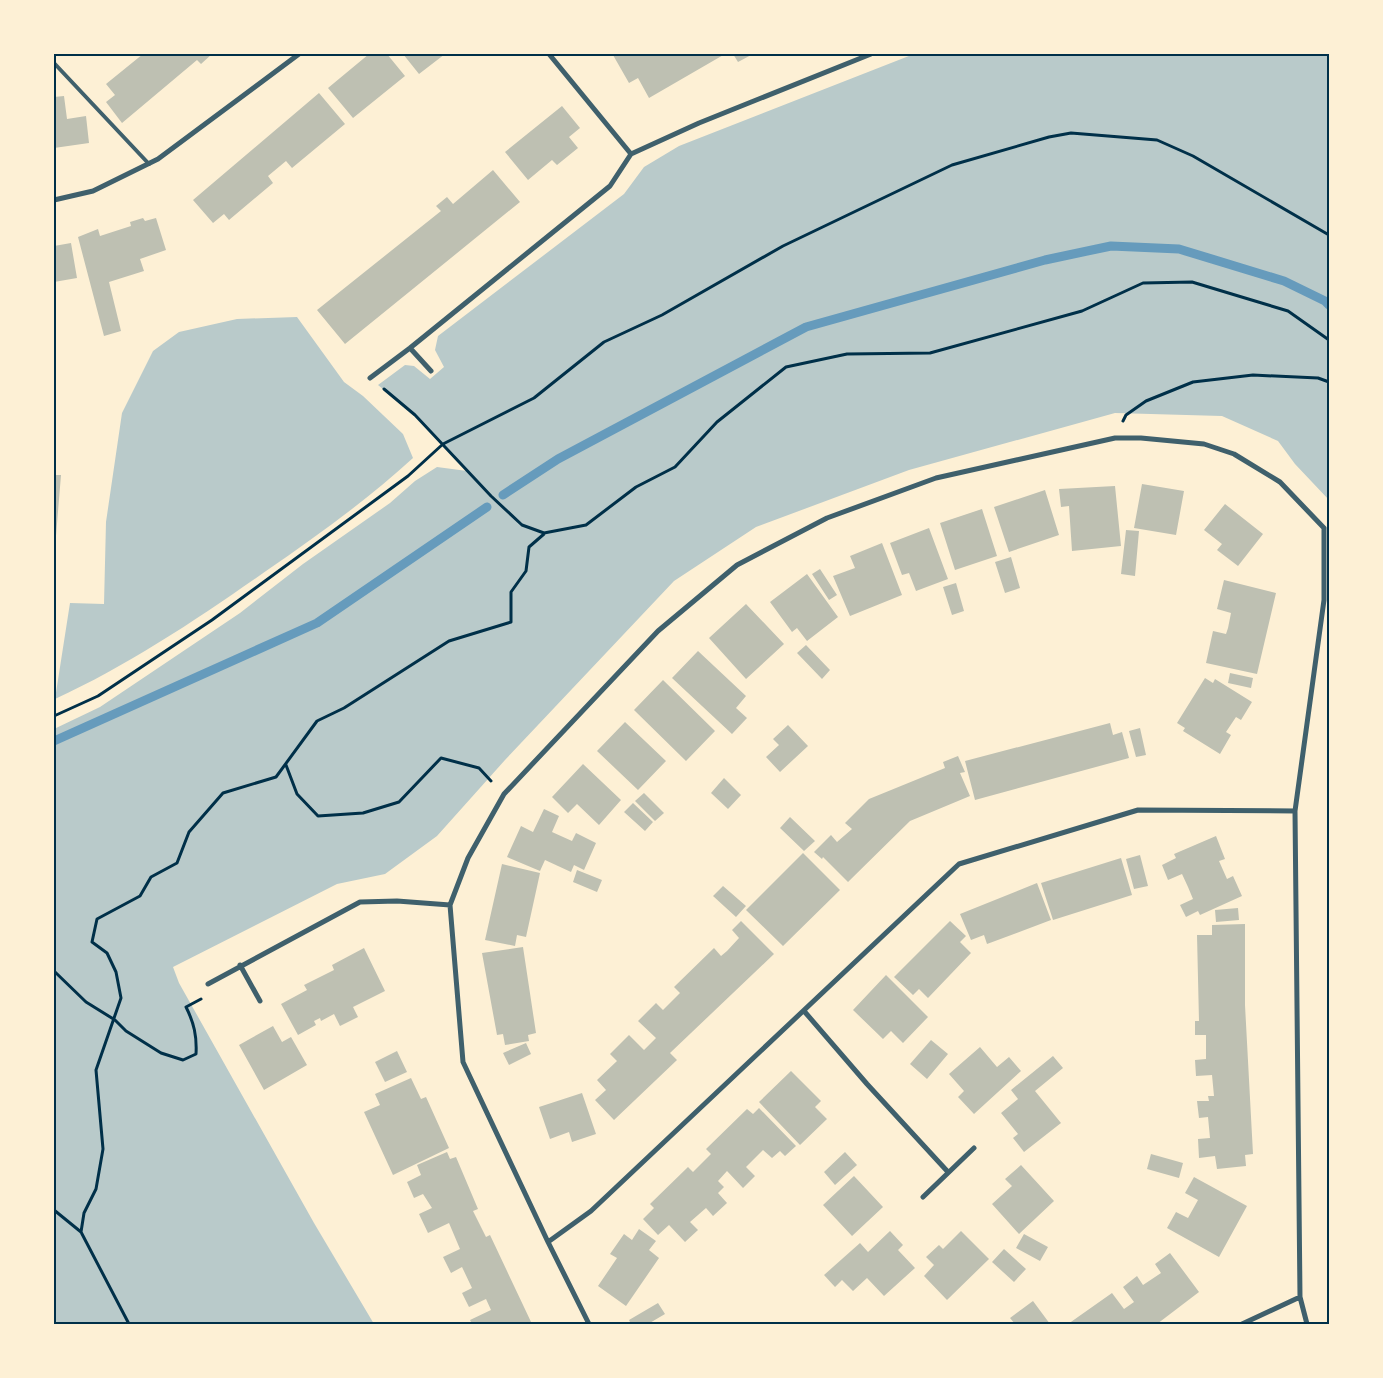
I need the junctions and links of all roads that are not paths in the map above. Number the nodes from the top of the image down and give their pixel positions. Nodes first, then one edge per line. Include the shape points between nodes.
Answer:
1 (288, 54) edge
2 (299, 54) edge
3 (549, 54) edge
4 (871, 54) edge
5 (292, 59) junction
6 (54, 63) edge
7 (631, 154) junction
8 (149, 164) junction
9 (54, 200) edge
10 (410, 348) junction
11 (430, 371) dead end
12 (370, 378) road end
13 (1327, 528) edge
14 (1295, 812) junction
15 (450, 905) junction
16 (240, 966) junction
17 (208, 984) road end
18 (260, 1001) dead end
19 (804, 1011) junction
20 (974, 1148) dead end
21 (948, 1172) junction
22 (923, 1197) dead end
23 (548, 1242) junction
24 (1300, 1297) junction
25 (588, 1324) edge
26 (1242, 1324) edge
27 (1307, 1324) edge

1 - 5 street
2 - 5 street
3 - 7 street
4 - 7 street via 699,122
5 - 8 street
6 - 8 lane
7 - 10 street via 610,186
8 - 9 street via 93,190
10 - 11 street
10 - 12 street
13 - 14 street via 1324,600
13 - 15 street via 1280,482 1234,454 1204,444 1141,438 1115,438 936,478 827,518 737,565 658,631 504,794 468,858
14 - 19 street via 1138,810 959,864
14 - 24 street
15 - 16 street via 360,902
15 - 23 street via 463,1062
16 - 17 street
16 - 18 street
19 - 21 street
19 - 23 street via 591,1211
20 - 21 street
21 - 22 street
23 - 25 street
24 - 26 street
24 - 27 street

